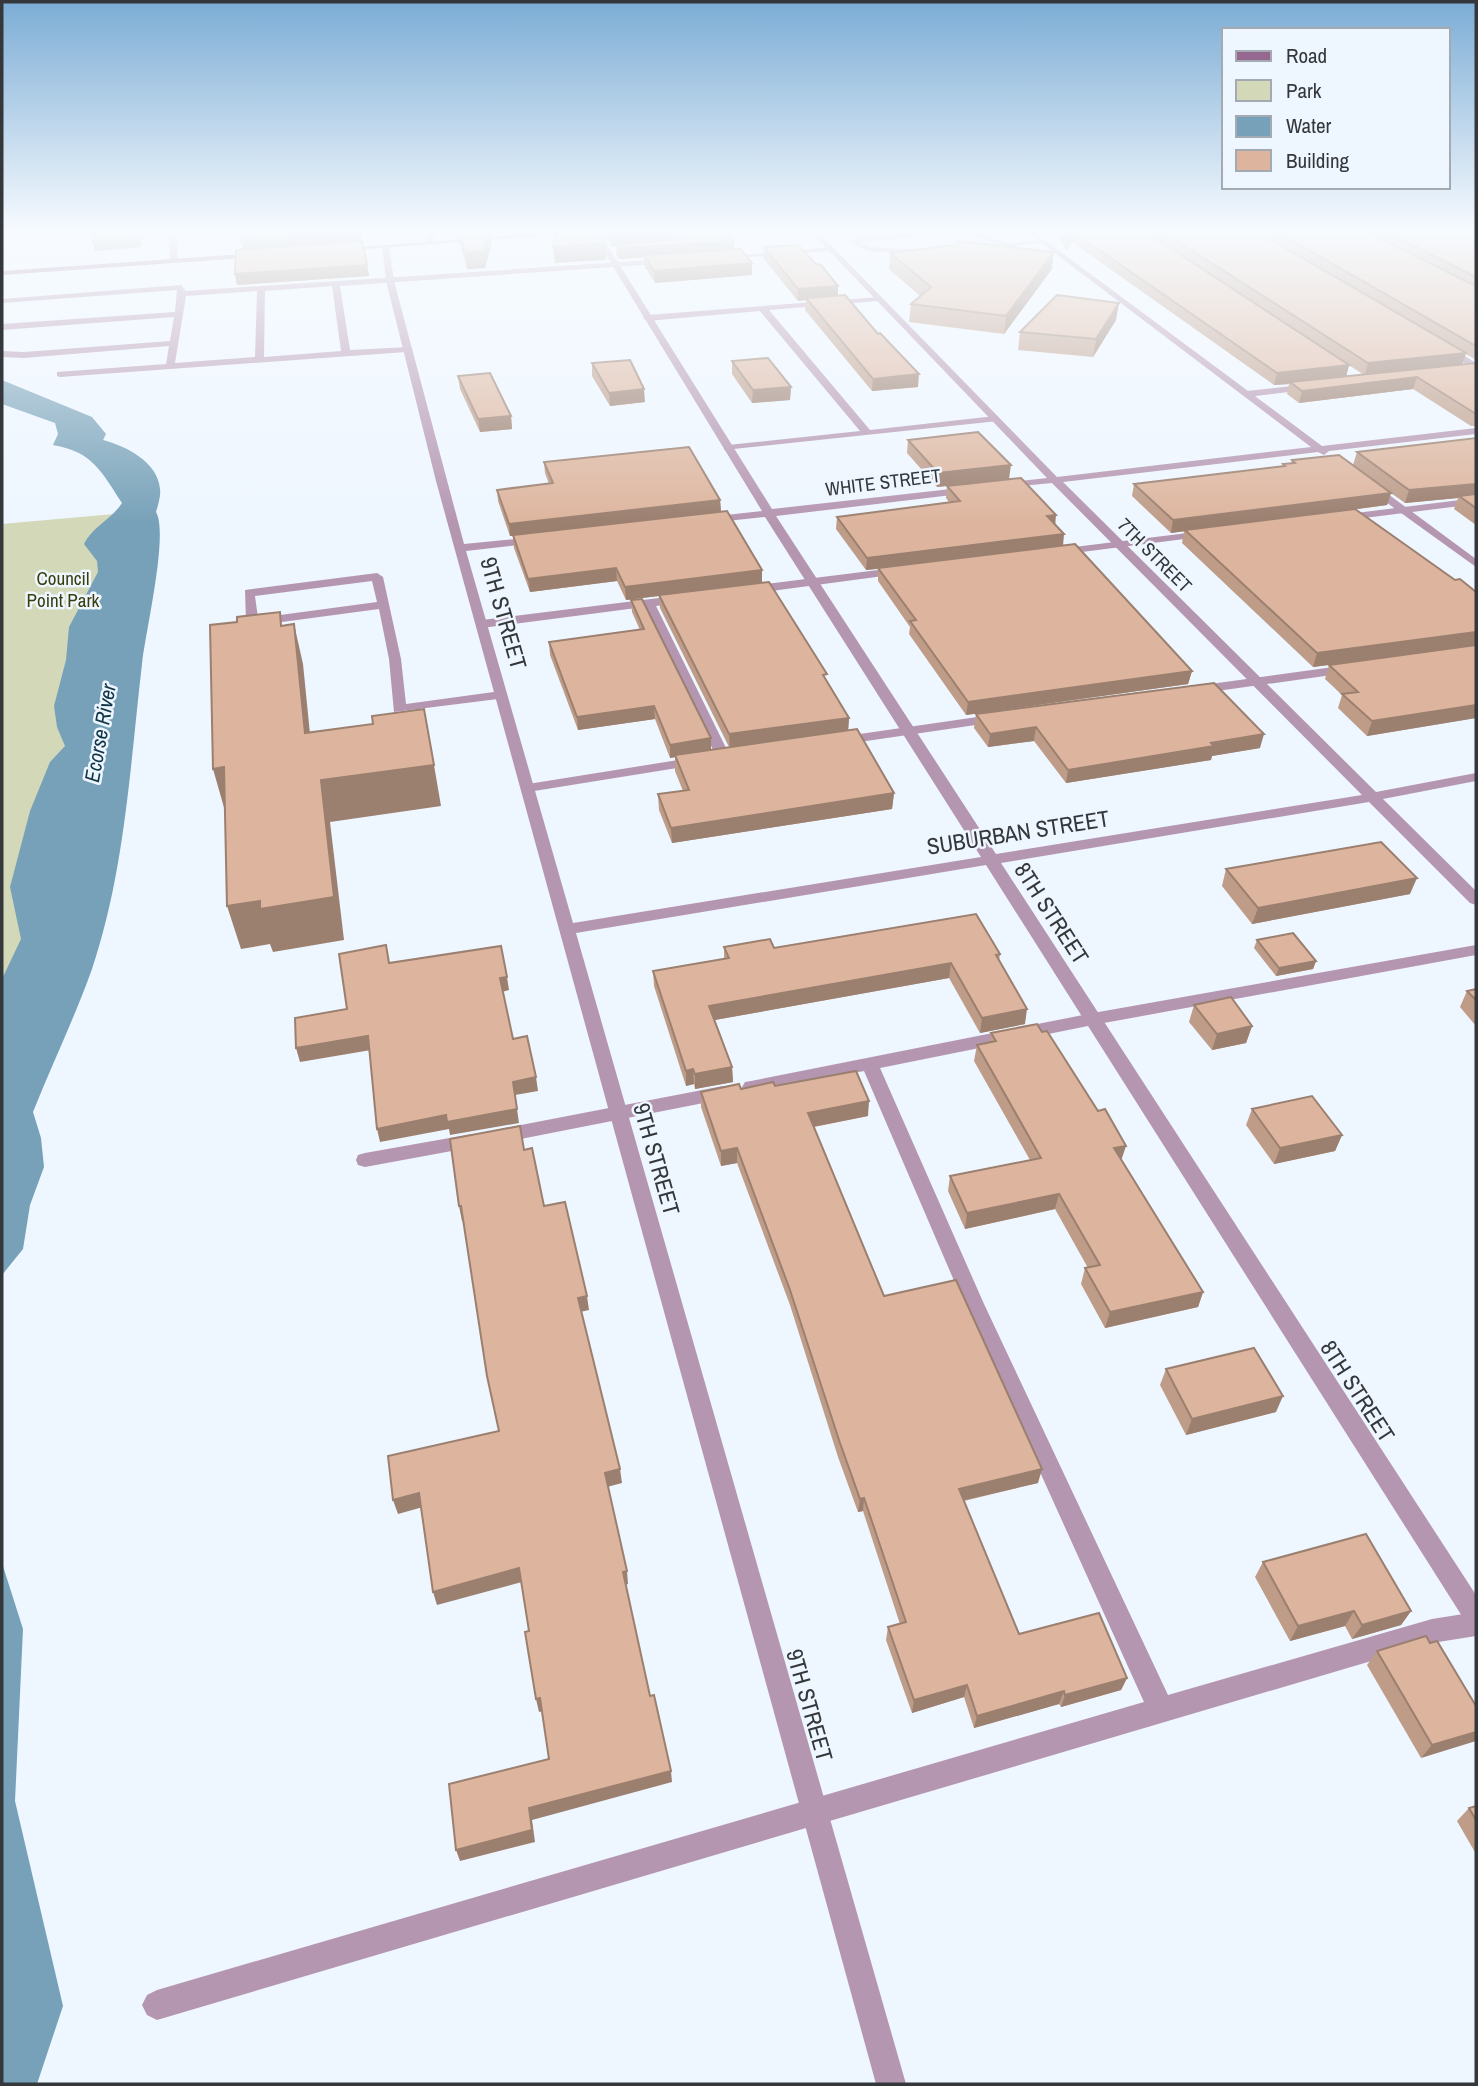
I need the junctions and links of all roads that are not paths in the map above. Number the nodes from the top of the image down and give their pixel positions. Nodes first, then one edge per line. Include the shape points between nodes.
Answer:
1 (176, 329) edge
2 (259, 329) edge
3 (342, 329) edge
4 (401, 329) edge
5 (654, 329) edge
6 (780, 329) edge
7 (907, 329) edge
8 (1160, 329) edge
9 (1430, 339) edge
10 (174, 343) junction
11 (406, 349) junction
12 (2, 354) edge
13 (346, 354) junction
14 (258, 360) junction
15 (170, 367) junction
16 (1476, 368) edge
17 (1464, 371) edge
18 (61, 374) dead end
19 (1321, 385) edge
20 (1247, 394) junction
21 (995, 419) junction
22 (1476, 431) edge
23 (867, 433) junction
24 (728, 448) junction
25 (1320, 449) junction
26 (1333, 459) edge
27 (1055, 480) junction
28 (1363, 481) edge
29 (1476, 501) edge
30 (1403, 510) junction
31 (769, 513) junction
32 (1331, 519) edge
33 (702, 521) edge
34 (1211, 533) edge
35 (554, 538) edge
36 (1120, 545) junction
37 (460, 548) junction
38 (1044, 554) edge
39 (1476, 564) edge
40 (909, 571) edge
41 (813, 582) junction
42 (731, 593) edge
43 (690, 598) edge
44 (648, 603) junction
45 (383, 605) junction
46 (482, 624) junction
47 (1367, 666) edge
48 (1257, 681) junction
49 (1176, 693) edge
50 (501, 695) junction
51 (1010, 716) edge
52 (909, 731) junction
53 (829, 742) edge
54 (1476, 778) edge
55 (528, 788) junction
56 (1373, 797) junction
57 (991, 860) junction
58 (1476, 900) edge
59 (568, 929) junction
60 (1476, 950) edge
61 (1093, 1019) junction
62 (869, 1063) junction
63 (619, 1114) junction
64 (365, 1160) dead end
65 (1476, 1616) edge
66 (1476, 1624) edge
67 (1162, 1711) junction
68 (814, 1810) junction
69 (157, 2005) dead end
70 (891, 2084) edge

1 - 10 street
2 - 14 street
3 - 13 street
4 - 11 street, 9TH STREET
5 - 24 street, 8TH STREET
6 - 23 street
7 - 21 street, 7TH STREET
8 - 20 street
9 - 16 street
10 - 12 street
10 - 15 street
11 - 13 street
11 - 37 street, 9TH STREET
13 - 14 street
14 - 15 street
15 - 18 street
16 - 17 street
19 - 20 street
20 - 25 street
21 - 23 street
21 - 27 street, 7TH STREET
22 - 25 street, WHITE STREET
23 - 24 street
24 - 31 street, 8TH STREET
25 - 26 street
25 - 27 street, WHITE STREET
27 - 31 street, WHITE STREET
27 - 36 street, 7TH STREET
28 - 30 street
29 - 30 street
30 - 32 street
30 - 39 street
31 - 33 street, WHITE STREET
31 - 41 street, 8TH STREET
34 - 36 street
35 - 37 street
36 - 38 street
36 - 48 street, 7TH STREET
37 - 46 street, 9TH STREET
40 - 41 street
41 - 42 street
41 - 52 street, 8TH STREET
43 - 44 street
44 - 46 street
44 - 55 street via 730,755
45 - 45 street via 377,577 249,593 252,622
45 - 50 street via 400,681 399,709
46 - 50 street, 9TH STREET
47 - 48 street
48 - 49 street
48 - 56 street, 7TH STREET
50 - 55 street, 9TH STREET
51 - 52 street
52 - 53 street
52 - 57 street, 8TH STREET
54 - 56 street, SUBURBAN STREET
55 - 59 street, 9TH STREET
56 - 57 street, SUBURBAN STREET
56 - 58 street, 7TH STREET
57 - 59 street, SUBURBAN STREET
57 - 61 street, 8TH STREET
59 - 63 street, 9TH STREET
60 - 61 street
61 - 62 street
61 - 65 street, 8TH STREET
62 - 63 street
62 - 67 street via 980,1317
63 - 64 street
63 - 68 street, 9TH STREET
66 - 67 street via 1432,1631
67 - 68 street
68 - 69 street
68 - 70 street, 9TH STREET

